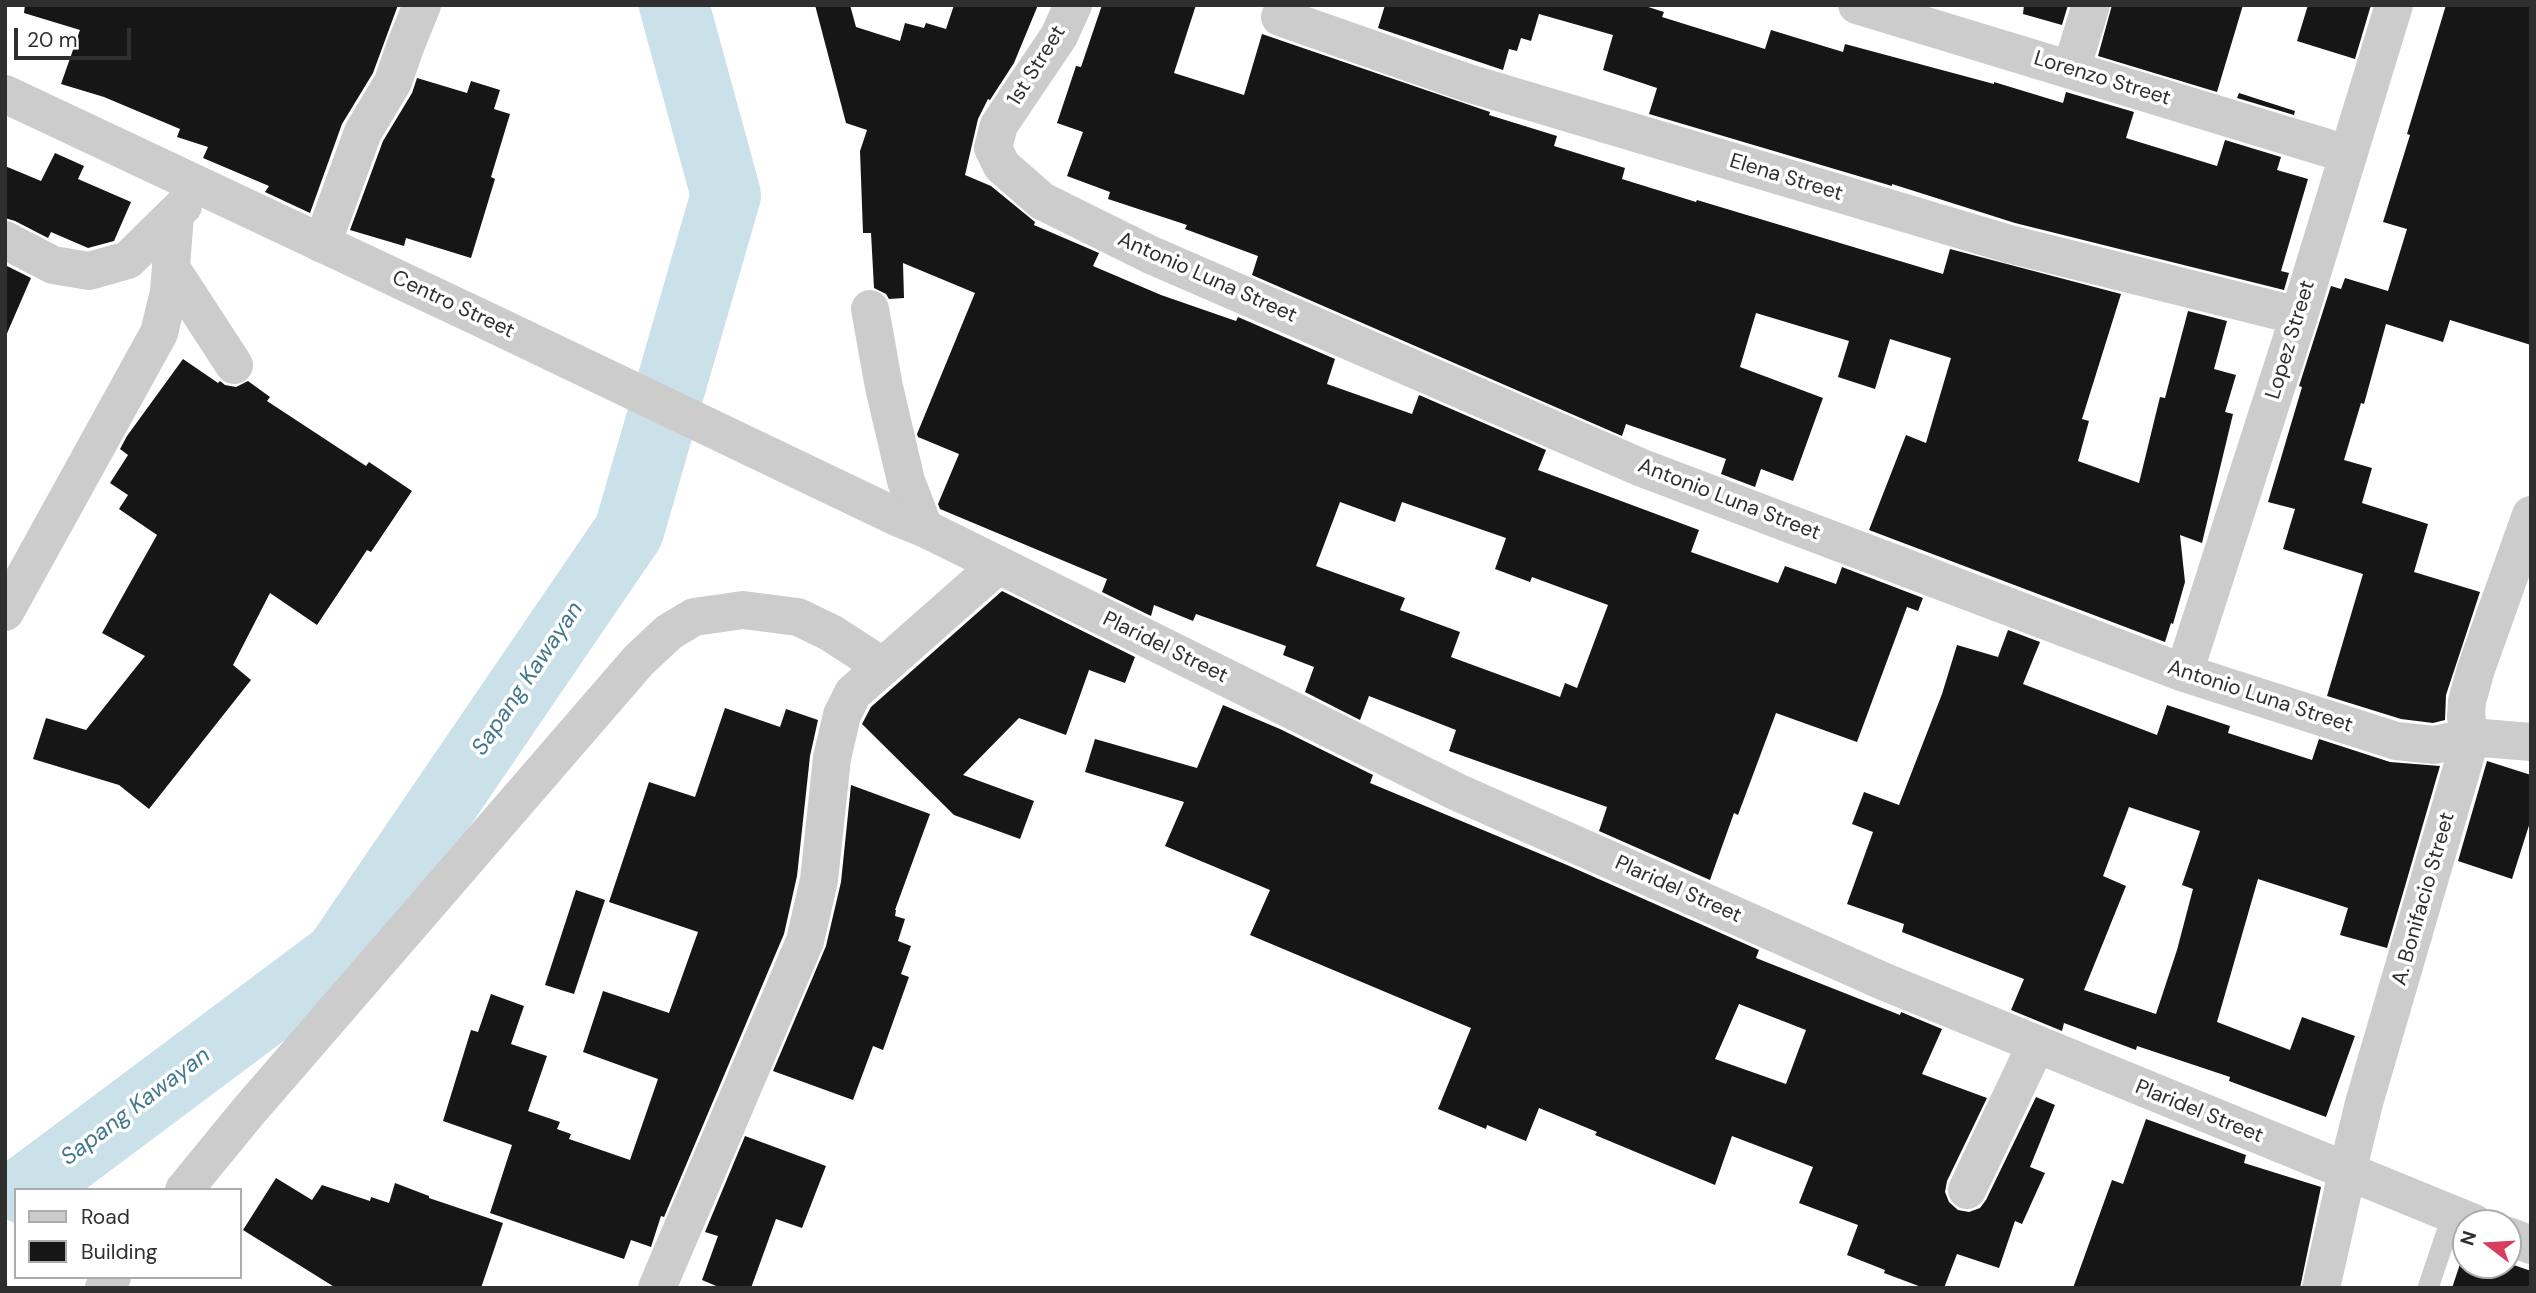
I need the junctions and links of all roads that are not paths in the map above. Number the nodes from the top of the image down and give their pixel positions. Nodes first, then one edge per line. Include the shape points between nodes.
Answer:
1 (422, 5) edge
2 (1073, 5) edge
3 (1857, 5) edge
4 (2091, 5) edge
5 (2394, 5) edge
6 (1280, 16) dead end
7 (2071, 70) junction
8 (5, 94) edge
9 (999, 125) joint
10 (2347, 154) junction
11 (188, 201) junction
12 (5, 240) edge
13 (322, 244) junction
14 (171, 268) junction
15 (870, 309) dead end
16 (2299, 316) junction
17 (234, 365) dead end
18 (2531, 515) edge
19 (911, 523) junction
20 (998, 565) junction
21 (5, 612) edge
22 (882, 666) junction
23 (2184, 673) junction
24 (2471, 737) junction
25 (2531, 742) edge
26 (2036, 1045) junction
27 (2347, 1173) junction
28 (186, 1188) edge
29 (1967, 1190) dead end
30 (2452, 1214) edge
31 (2452, 1242) edge
32 (657, 1288) edge
33 (2322, 1288) edge
34 (2428, 1288) edge

1 - 13 street via 393,82 363,132
2 - 9 street, 1st Street via 1059,36
3 - 7 street, Lorenzo Street
4 - 7 street
5 - 10 street, Lopez Street
6 - 16 street, Elena Street via 1468,82 1996,240
7 - 10 street, Lorenzo Street
8 - 11 street, Centro Street
9 - 23 street, Antonio Luna Street via 993,148 1002,166 1042,201 1151,255 1642,468
10 - 16 street, Lopez Street
11 - 12 street via 128,260 89,271 53,265
11 - 13 street, Centro Street
11 - 14 street
13 - 19 street, Centro Street
14 - 17 street
14 - 21 street via 159,333
15 - 19 street
16 - 23 street, Lopez Street
18 - 24 street, A. Bonifacio Street via 2476,669 2466,717
19 - 20 street, Plaridel Street
20 - 22 street
20 - 26 street, Plaridel Street via 1457,792
22 - 28 street via 798,617 743,610 694,617 669,632 639,660
22 - 32 street via 853,693 842,715 832,758 819,880 805,941
23 - 24 street, Antonio Luna Street via 2396,741 2434,745
24 - 25 street, Antonio Luna Street
24 - 27 street, A. Bonifacio Street
26 - 27 street, Plaridel Street
26 - 29 street
27 - 30 street, Plaridel Street
27 - 33 street, A. Bonifacio Street
31 - 34 lane

